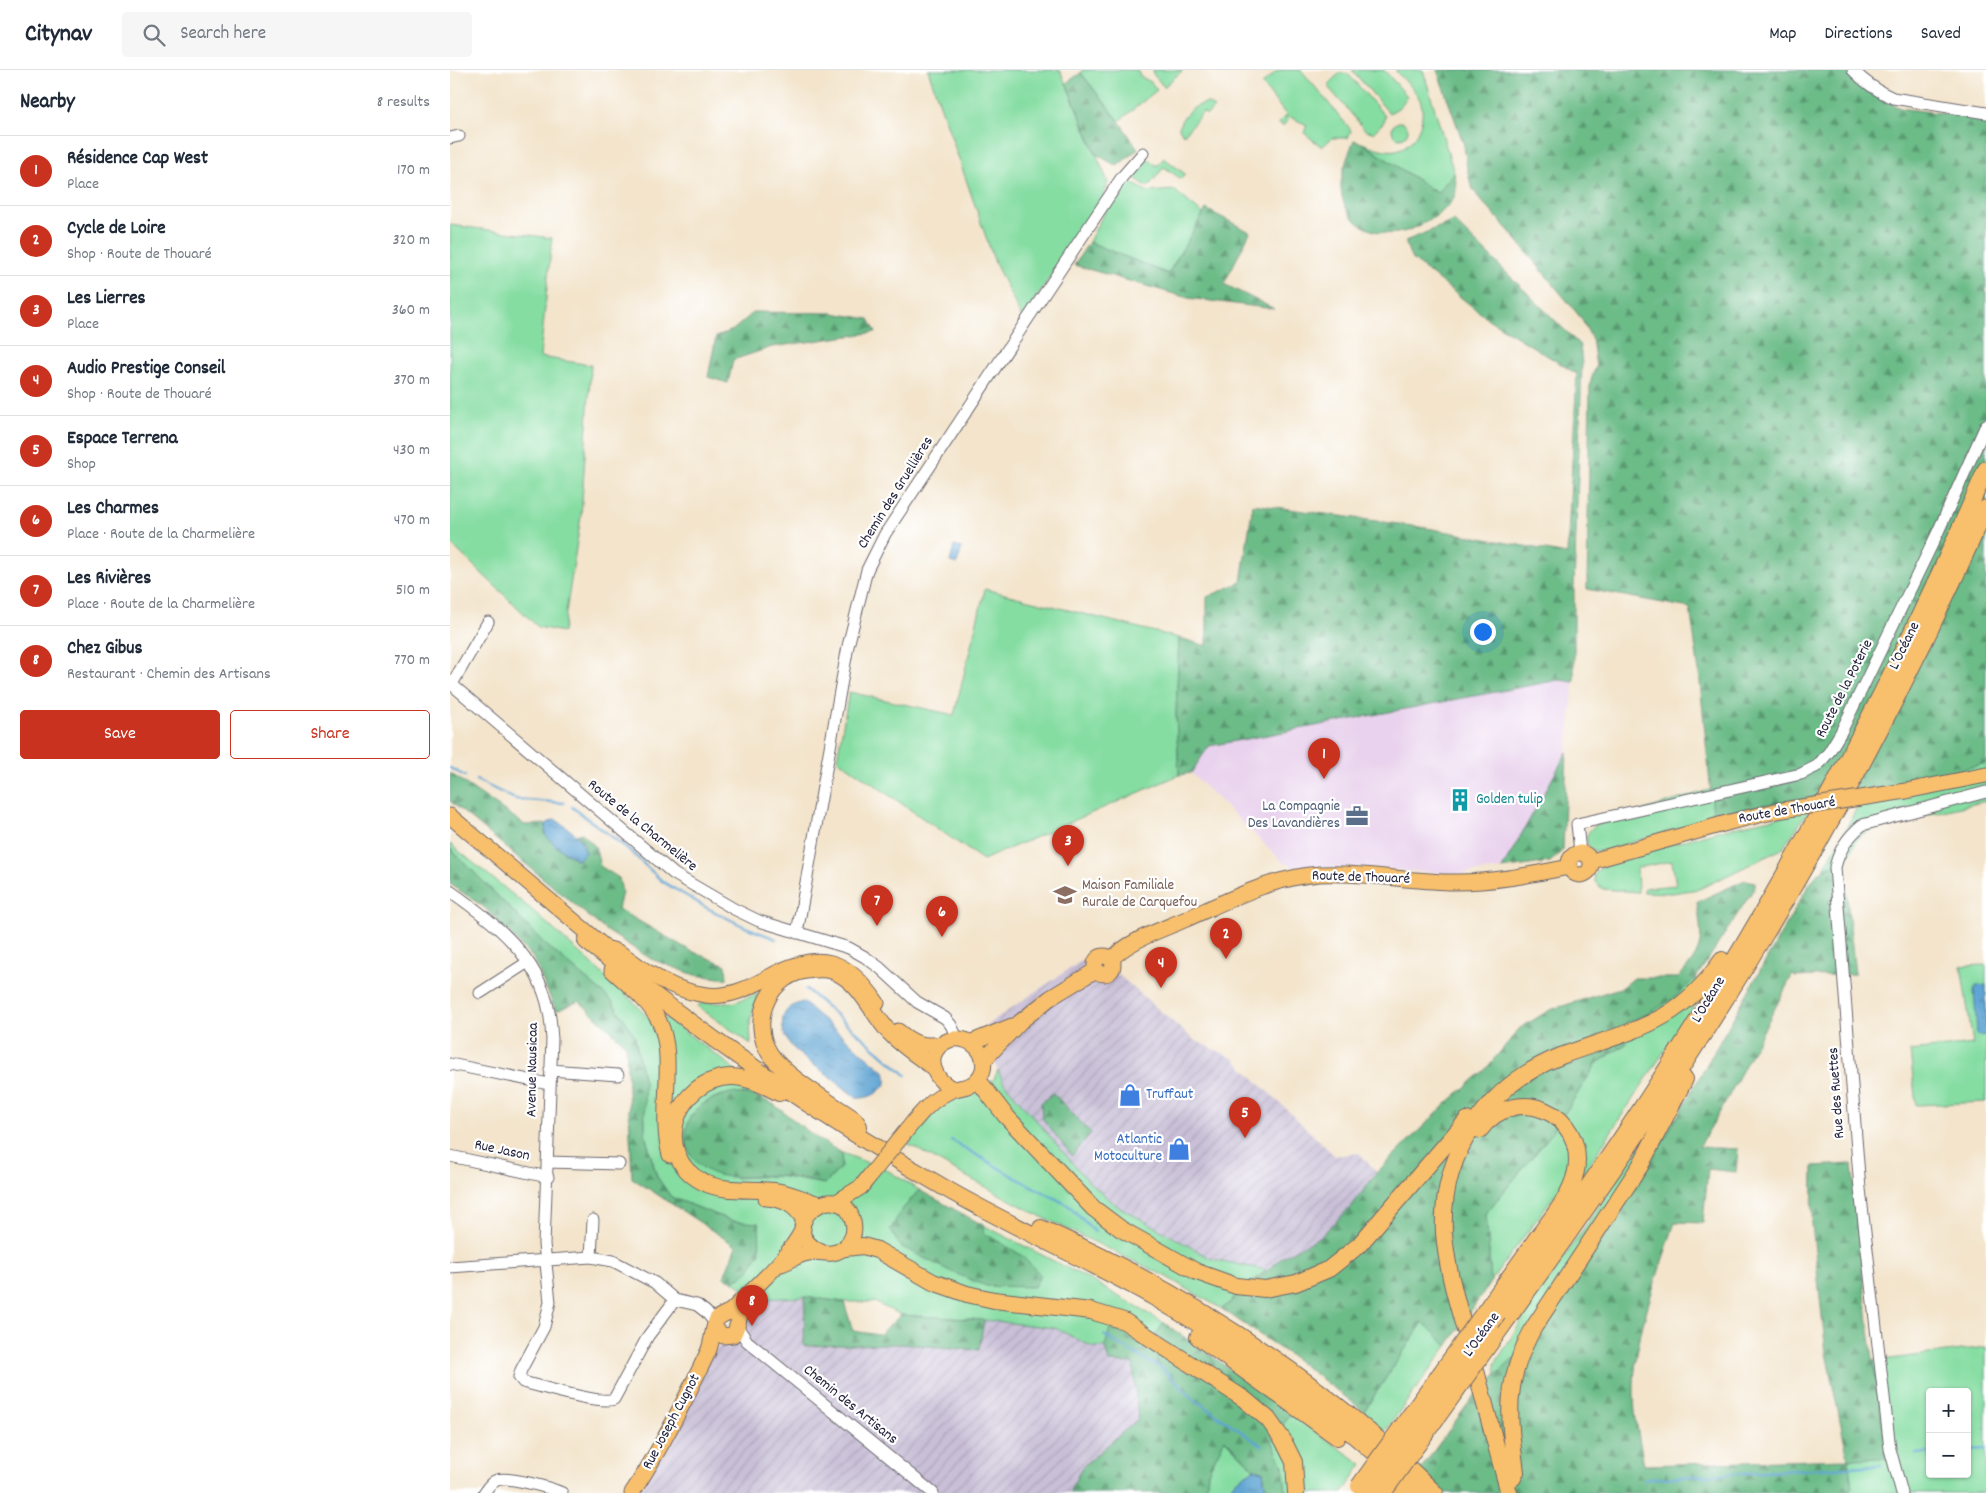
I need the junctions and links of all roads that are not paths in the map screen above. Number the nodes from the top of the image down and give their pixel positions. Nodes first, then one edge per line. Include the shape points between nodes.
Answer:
1 (1853, 70) edge
2 (1986, 113) edge
3 (1143, 153) dead end
4 (1986, 425) edge
5 (1986, 469) edge
6 (1986, 508) edge
7 (488, 622) dead end
8 (451, 683) edge
9 (1986, 775) edge
10 (1986, 792) edge
11 (450, 816) edge
12 (450, 825) edge
13 (1586, 857) junction
14 (450, 891) edge
15 (1760, 914) junction
16 (797, 933) junction
17 (586, 941) junction
18 (607, 949) junction
19 (528, 962) junction
20 (480, 993) dead end
21 (1020, 1022) junction
22 (1703, 1035) junction
23 (964, 1040) junction
24 (942, 1044) junction
25 (983, 1061) junction
26 (450, 1064) edge
27 (1541, 1065) junction
28 (550, 1070) junction
29 (934, 1070) junction
30 (618, 1075) dead end
31 (978, 1080) junction
32 (549, 1084) junction
33 (955, 1089) junction
34 (809, 1105) junction
35 (926, 1106) junction
36 (859, 1126) junction
37 (450, 1156) edge
38 (547, 1162) junction
39 (619, 1164) dead end
40 (548, 1177) junction
41 (865, 1182) junction
42 (835, 1203) junction
43 (818, 1204) junction
44 (851, 1215) junction
45 (593, 1220) dead end
46 (803, 1225) junction
47 (845, 1248) junction
48 (821, 1252) junction
49 (591, 1257) junction
50 (546, 1260) junction
51 (778, 1265) junction
52 (450, 1267) edge
53 (1096, 1267) junction
54 (675, 1300) junction
55 (1494, 1309) junction
56 (724, 1324) junction
57 (1448, 1383) junction
58 (1409, 1437) junction
59 (1513, 1488) edge
60 (1377, 1490) edge
61 (484, 1493) edge
62 (562, 1493) edge
63 (632, 1493) edge
64 (933, 1493) edge
65 (1296, 1493) edge
66 (1416, 1493) edge
67 (1435, 1493) edge
68 (1902, 1493) edge

1 - 2 street via 1878,92 1892,98
3 - 16 street, Chemin des Gruellières via 1122,177 1074,248 885,534 867,570 848,646
4 - 13 street, Route de la Poterie via 1876,662 1841,732 1817,766 1802,774 1577,824
5 - 15 highway, L’Océane via 1893,671
6 - 22 highway, L’Océane via 1926,638 1862,764
7 - 8 street
8 - 16 street, Route de la Charmelière via 674,874 759,921
9 - 13 main road, Route de Thouaré, bridge via 1906,792 1776,811
10 - 68 street, Rue des Ruettes via 1862,825 1848,836 1835,867 1860,1190 1890,1449
11 - 18 main road
12 - 17 main road
13 - 21 main road, Route de Thouaré via 1571,857 1569,867 1472,881 1341,874 1290,879 1246,893 1122,949 1111,960 1112,967 1107,974 1096,970 1050,998
14 - 19 street, Avenue Nausicaa via 506,934
15 - 27 highway via 1748,922 1697,992 1670,1013 1649,1025
15 - 55 highway, L’Océane via 1657,1085 1578,1201
16 - 23 street, Route de la Charmelière via 849,948 865,958 917,1002 945,1018
17 - 34 highway via 696,1026
17 - 46 main road via 587,948 640,998 658,1021 664,1037 666,1059 667,1143 670,1156 682,1174 714,1194 781,1200 800,1212
18 - 24 main road via 616,950 672,986 708,996 747,989 796,964 817,961 835,964 858,978 889,1021 911,1042 927,1046
18 - 36 highway via 763,1066
19 - 20 street
19 - 28 street, Avenue Nausicaa via 549,1011 552,1039
21 - 23 main road
21 - 25 main road
22 - 57 highway, L’Océane, bridge via 1618,1164 1496,1336
22 - 59 highway via 1699,1054 1640,1166 1534,1327 1521,1352 1509,1406 1516,1472
23 - 24 main road
23 - 25 main road via 981,1054
24 - 29 main road via 934,1056
25 - 31 main road
26 - 32 street
27 - 31 highway via 1531,1065 1475,1110 1359,1245 1329,1269 1296,1283 1265,1289 1236,1286 1197,1272 1121,1229 1093,1208 1006,1116
27 - 59 highway via 1511,1084 1468,1132 1452,1166 1444,1213 1451,1276
28 - 30 street
28 - 32 street, Avenue Nausicaa
29 - 33 main road via 942,1083
29 - 35 main road via 933,1087
29 - 36 highway via 889,1032 860,992 834,971 803,970 779,983 763,1008 761,1024 766,1047 784,1070 854,1119
31 - 33 main road
32 - 38 street, Avenue Nausicaa
33 - 35 main road
34 - 43 highway via 771,1088 732,1077 708,1083 693,1092 682,1105 673,1134 677,1153 688,1170 702,1181 720,1188 781,1192
34 - 53 highway via 951,1191
35 - 41 main road, bridge
36 - 67 highway via 974,1195 1119,1264 1223,1324 1366,1430
37 - 40 street, Rue Jason
38 - 39 street
38 - 40 street, Avenue Nausicaa
40 - 50 street, Avenue Nausicaa
41 - 42 main road
41 - 44 main road
42 - 43 main road
42 - 44 main road
43 - 46 main road via 812,1208
44 - 47 main road via 854,1229
45 - 49 street
46 - 48 main road via 808,1244
46 - 51 main road
47 - 48 main road via 833,1253
47 - 65 highway via 863,1246 877,1250 933,1282 967,1294 1090,1311 1124,1321 1244,1399 1268,1420 1294,1462
48 - 51 main road via 797,1256
49 - 50 street
49 - 54 street via 613,1261 655,1283
50 - 52 street
50 - 54 street, Avenue Nausicaa via 550,1302 544,1327 521,1370 519,1377 523,1382 580,1396 614,1399 648,1336
51 - 56 main road, Rue Joseph Cugnot via 746,1296
53 - 60 highway via 1102,1275 1189,1330 1353,1450
53 - 66 highway via 1188,1318 1285,1382 1358,1440
54 - 56 street, Chemin des Artisans via 692,1303
55 - 57 highway, L’Océane, bridge
55 - 59 highway via 1566,1197 1575,1172 1577,1149 1567,1127 1551,1112 1534,1107 1505,1109 1481,1127 1461,1166 1452,1203 1457,1264
56 - 63 main road, Rue Joseph Cugnot
56 - 64 street, Chemin des Artisans
57 - 58 highway, L’Océane
58 - 60 highway, L’Océane, bridge
58 - 60 highway, L’Océane, bridge
61 - 62 street via 495,1480 503,1478

